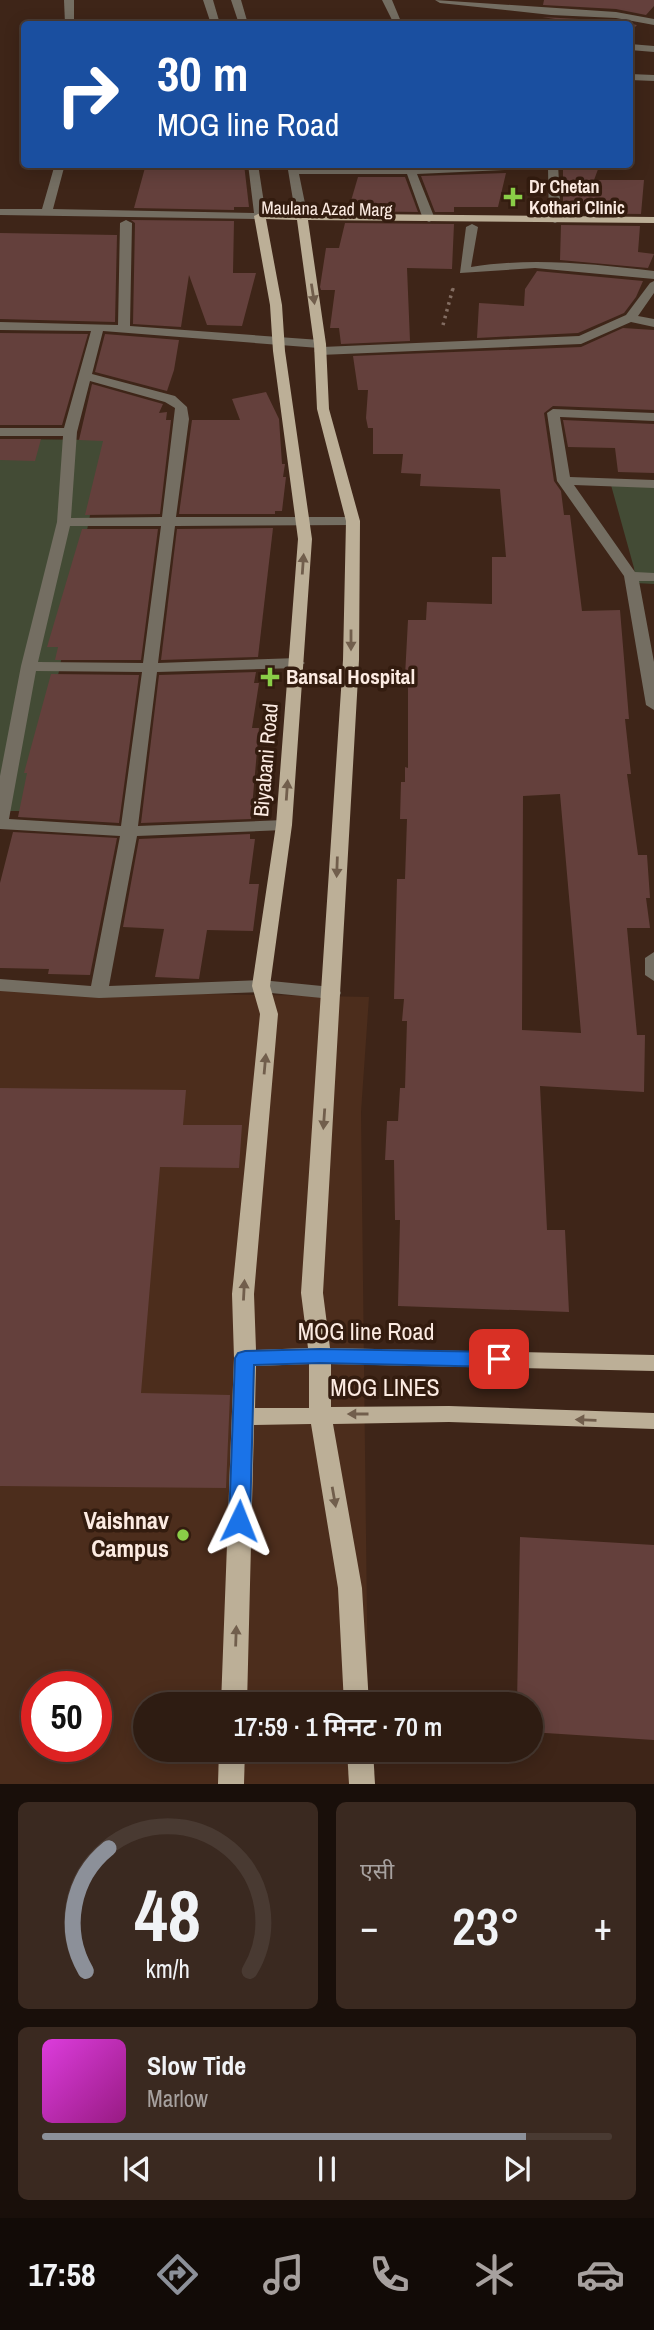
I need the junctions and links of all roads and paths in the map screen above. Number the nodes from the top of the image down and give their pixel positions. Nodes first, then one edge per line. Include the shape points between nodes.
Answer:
1 (69, 0) edge
2 (208, 0) edge
3 (236, 0) edge
4 (387, 0) edge
5 (440, 0) edge
6 (551, 12) junction
7 (70, 21) edge
8 (215, 21) edge
9 (243, 21) edge
10 (397, 21) edge
11 (543, 21) edge
12 (654, 22) edge
13 (633, 47) edge
14 (654, 49) edge
15 (633, 77) edge
16 (654, 78) edge
17 (59, 168) edge
18 (253, 168) edge
19 (293, 168) edge
20 (376, 168) edge
21 (482, 168) edge
22 (553, 168) edge
23 (411, 171) junction
24 (0, 212) edge
25 (47, 213) junction
26 (429, 219) junction
27 (555, 220) junction
28 (654, 220) edge
29 (260, 221) junction
30 (0, 222) edge
31 (302, 222) junction
32 (126, 223) junction
33 (472, 227) junction
34 (654, 230) edge
35 (464, 271) junction
36 (654, 275) edge
37 (654, 285) edge
38 (630, 318) junction
39 (654, 323) edge
40 (0, 327) edge
41 (98, 327) junction
42 (124, 329) junction
43 (278, 341) junction
44 (437, 347) junction
45 (320, 348) junction
46 (86, 376) junction
47 (654, 417) edge
48 (0, 432) edge
49 (70, 432) junction
50 (564, 481) junction
51 (654, 484) edge
52 (302, 521) junction
53 (352, 521) junction
54 (64, 522) junction
55 (167, 523) junction
56 (631, 576) junction
57 (654, 577) edge
58 (296, 663) junction
59 (29, 666) junction
60 (150, 668) junction
61 (652, 679) edge
62 (654, 705) edge
63 (0, 822) edge
64 (284, 825) junction
65 (129, 831) junction
66 (654, 958) edge
67 (654, 975) edge
68 (0, 985) edge
69 (261, 986) junction
70 (99, 992) junction
71 (332, 993) junction
72 (320, 1356) junction
73 (245, 1358) junction
74 (654, 1363) edge
75 (320, 1414) junction
76 (242, 1417) junction
77 (654, 1421) edge
78 (234, 1692) edge
79 (356, 1692) edge
80 (232, 1762) edge
81 (361, 1762) edge
82 (231, 1784) edge
83 (362, 1784) edge

1 - 7 street
2 - 8 street
3 - 9 street
4 - 10 street
5 - 6 street
6 - 11 street
6 - 12 street
13 - 14 street
15 - 16 street
17 - 25 street
18 - 29 street, Biyabani Road
19 - 31 street
20 - 23 street
21 - 23 street
22 - 27 street
23 - 26 street
24 - 25 street, Maulana Azad Marg
25 - 29 street, Maulana Azad Marg
26 - 27 main road, Maulana Azad Marg
26 - 31 main road, Maulana Azad Marg
27 - 28 main road, Maulana Azad Marg
29 - 31 main road, Maulana Azad Marg
29 - 32 street, Maulana Azad Marg
29 - 43 main road, Biyabani Road
30 - 32 street, Maulana Azad Marg
31 - 33 main road, Maulana Azad Marg
31 -> 45 main road
32 - 42 street
33 - 34 main road, Maulana Azad Marg
33 - 35 street
35 - 36 street via 504,264 547,264
35 - 44 path via 454,285
37 - 38 street
38 - 39 street
38 - 44 street via 581,340
40 - 41 street
41 - 42 street
41 - 46 street
42 - 43 street
43 - 45 street
43 - 52 main road, Biyabani Road
44 - 45 street
45 - 53 main road via 324,409
46 - 49 street
46 - 55 street via 170,399 181,407
47 - 50 street via 553,413
48 - 49 street
49 - 54 street
50 - 51 street
50 - 56 street
52 - 53 street
52 - 55 street
58 -> 52 main road, Biyabani Road via 305,539
53 -> 71 main road via 351,660
54 - 55 street
54 - 59 street
55 - 60 street
56 - 57 street
56 - 61 street
58 - 60 street
64 -> 58 main road, Biyabani Road
59 - 60 street
59 - 63 street
60 - 65 street
61 - 62 street
63 - 65 street
64 - 65 street
64 - 69 main road, Biyabani Road
65 - 70 street
66 - 67 street
68 - 70 street
69 - 70 street
69 - 71 street
73 -> 69 main road, Biyabani Road via 243,1294 269,1014
71 -> 72 main road via 312,1293
72 - 73 main road, MOG line Road
72 - 74 main road, MOG line Road
72 - 75 main road
73 - 76 main road, Biyabani Road
75 - 76 main road, MOG LINES
77 -> 75 main road, MOG LINES
75 -> 79 main road via 350,1588
78 -> 76 main road, Biyabani Road
80 - 82 main road
81 - 83 main road

